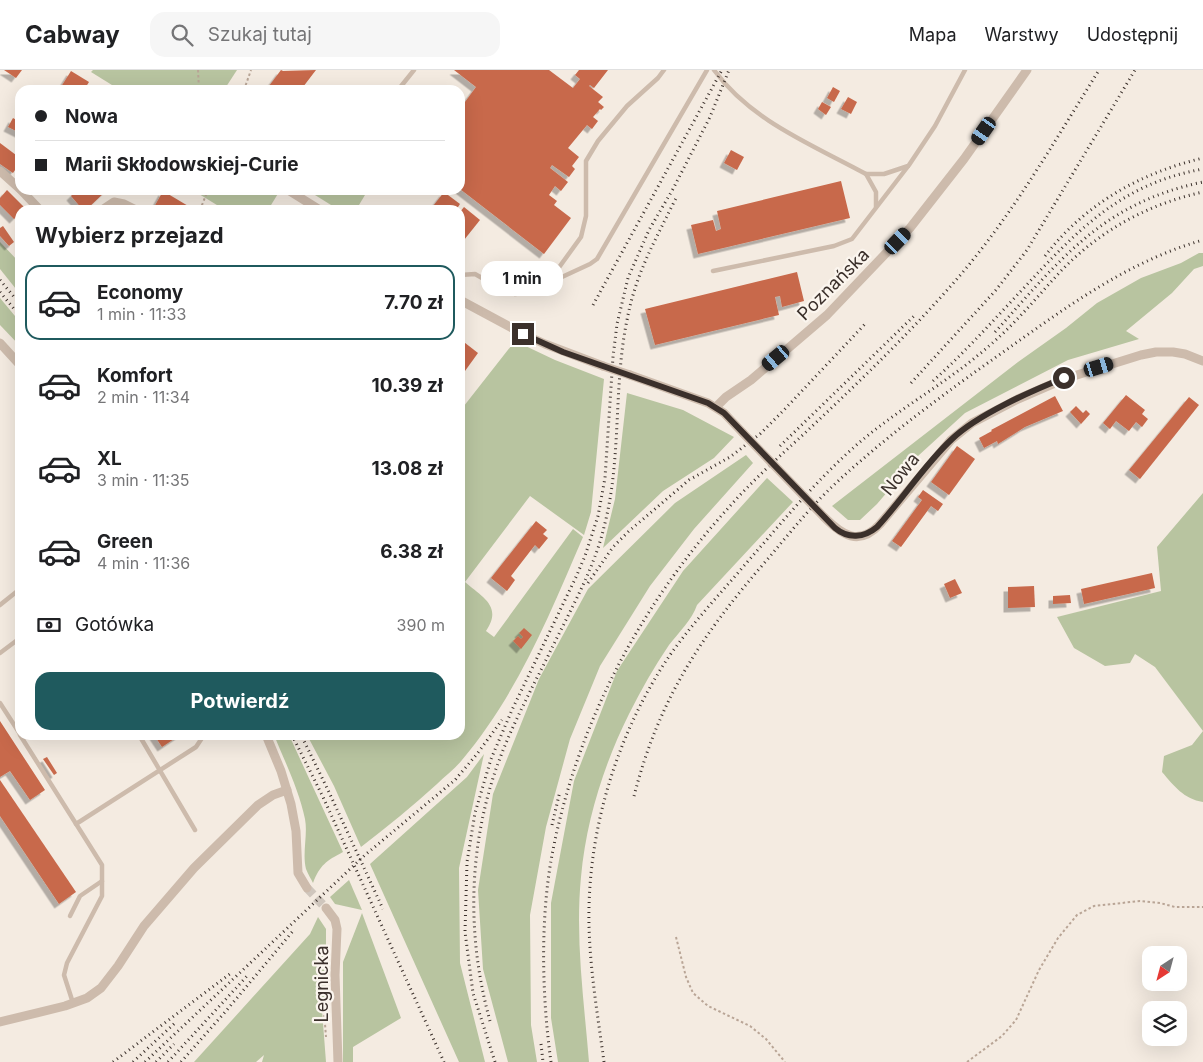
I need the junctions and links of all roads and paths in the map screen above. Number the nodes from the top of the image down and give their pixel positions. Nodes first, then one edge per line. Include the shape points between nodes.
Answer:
1 (198, 70) edge
2 (251, 70) edge
3 (414, 70) edge
4 (664, 70) edge
5 (707, 70) edge
6 (714, 70) edge
7 (965, 70) edge
8 (1023, 71) edge
9 (199, 85) edge
10 (246, 85) edge
11 (402, 85) edge
12 (909, 165) junction
13 (0, 171) edge
14 (866, 174) junction
15 (15, 184) edge
16 (26, 195) edge
17 (296, 195) edge
18 (35, 205) edge
19 (110, 205) edge
20 (126, 205) edge
21 (312, 205) edge
22 (875, 210) junction
23 (713, 271) dead end
24 (465, 275) edge
25 (547, 284) junction
26 (465, 303) edge
27 (0, 343) edge
28 (15, 360) edge
29 (1203, 361) edge
30 (716, 407) junction
31 (15, 593) edge
32 (0, 606) edge
33 (15, 642) edge
34 (0, 653) edge
35 (0, 703) edge
36 (15, 727) edge
37 (23, 740) edge
38 (143, 740) edge
39 (200, 740) edge
40 (268, 740) edge
41 (160, 770) junction
42 (287, 790) junction
43 (76, 824) junction
44 (195, 830) dead end
45 (102, 881) junction
46 (307, 888) tunnel mouth
47 (1203, 907) edge
48 (326, 908) tunnel mouth
49 (70, 916) dead end
50 (676, 937) dead end
51 (73, 1003) junction
52 (324, 1006) dead end
53 (0, 1022) edge
54 (326, 1045) dead end
55 (338, 1062) edge
56 (785, 1062) edge
57 (967, 1062) edge

1 - 9 path
2 - 10 path
3 - 11 lane
4 - 25 lane via 627,106 586,161 586,216 581,237
5 - 25 lane via 597,258
6 - 14 lane via 759,114
7 - 12 lane via 935,126
8 - 30 street, Poznańska via 964,159 910,228 827,315
12 - 14 lane via 884,174
12 - 22 lane
13 - 15 street
14 - 22 lane via 876,192
16 - 18 street
17 - 21 street
19 - 20 street via 114,202
22 - 23 lane via 852,239 834,246
24 - 25 lane via 475,274 515,294
26 - 30 street, bridge via 530,338
27 - 28 street
29 - 30 street, Nowa, bridge via 1173,352 1152,353 1110,364 1054,382 978,420 956,435 880,524 862,536 847,535 838,530
31 - 32 lane
33 - 34 lane
35 - 36 lane
37 - 43 lane
38 - 41 lane
39 - 41 lane
40 - 42 street
41 - 43 lane
41 - 44 lane
42 - 46 street via 296,831 298,873
42 - 51 street via 262,802 194,868 144,926 101,988
43 - 45 lane via 102,865
45 - 49 lane via 80,896
45 - 51 lane via 102,896 64,975
47 - 57 path via 1175,907 1140,901 1094,906 1077,915 1058,938 1039,970 1016,1020 1002,1036
48 - 55 street, Legnicka via 337,929
50 - 56 path via 693,993 708,1006 750,1026
51 - 53 street
52 - 54 path

